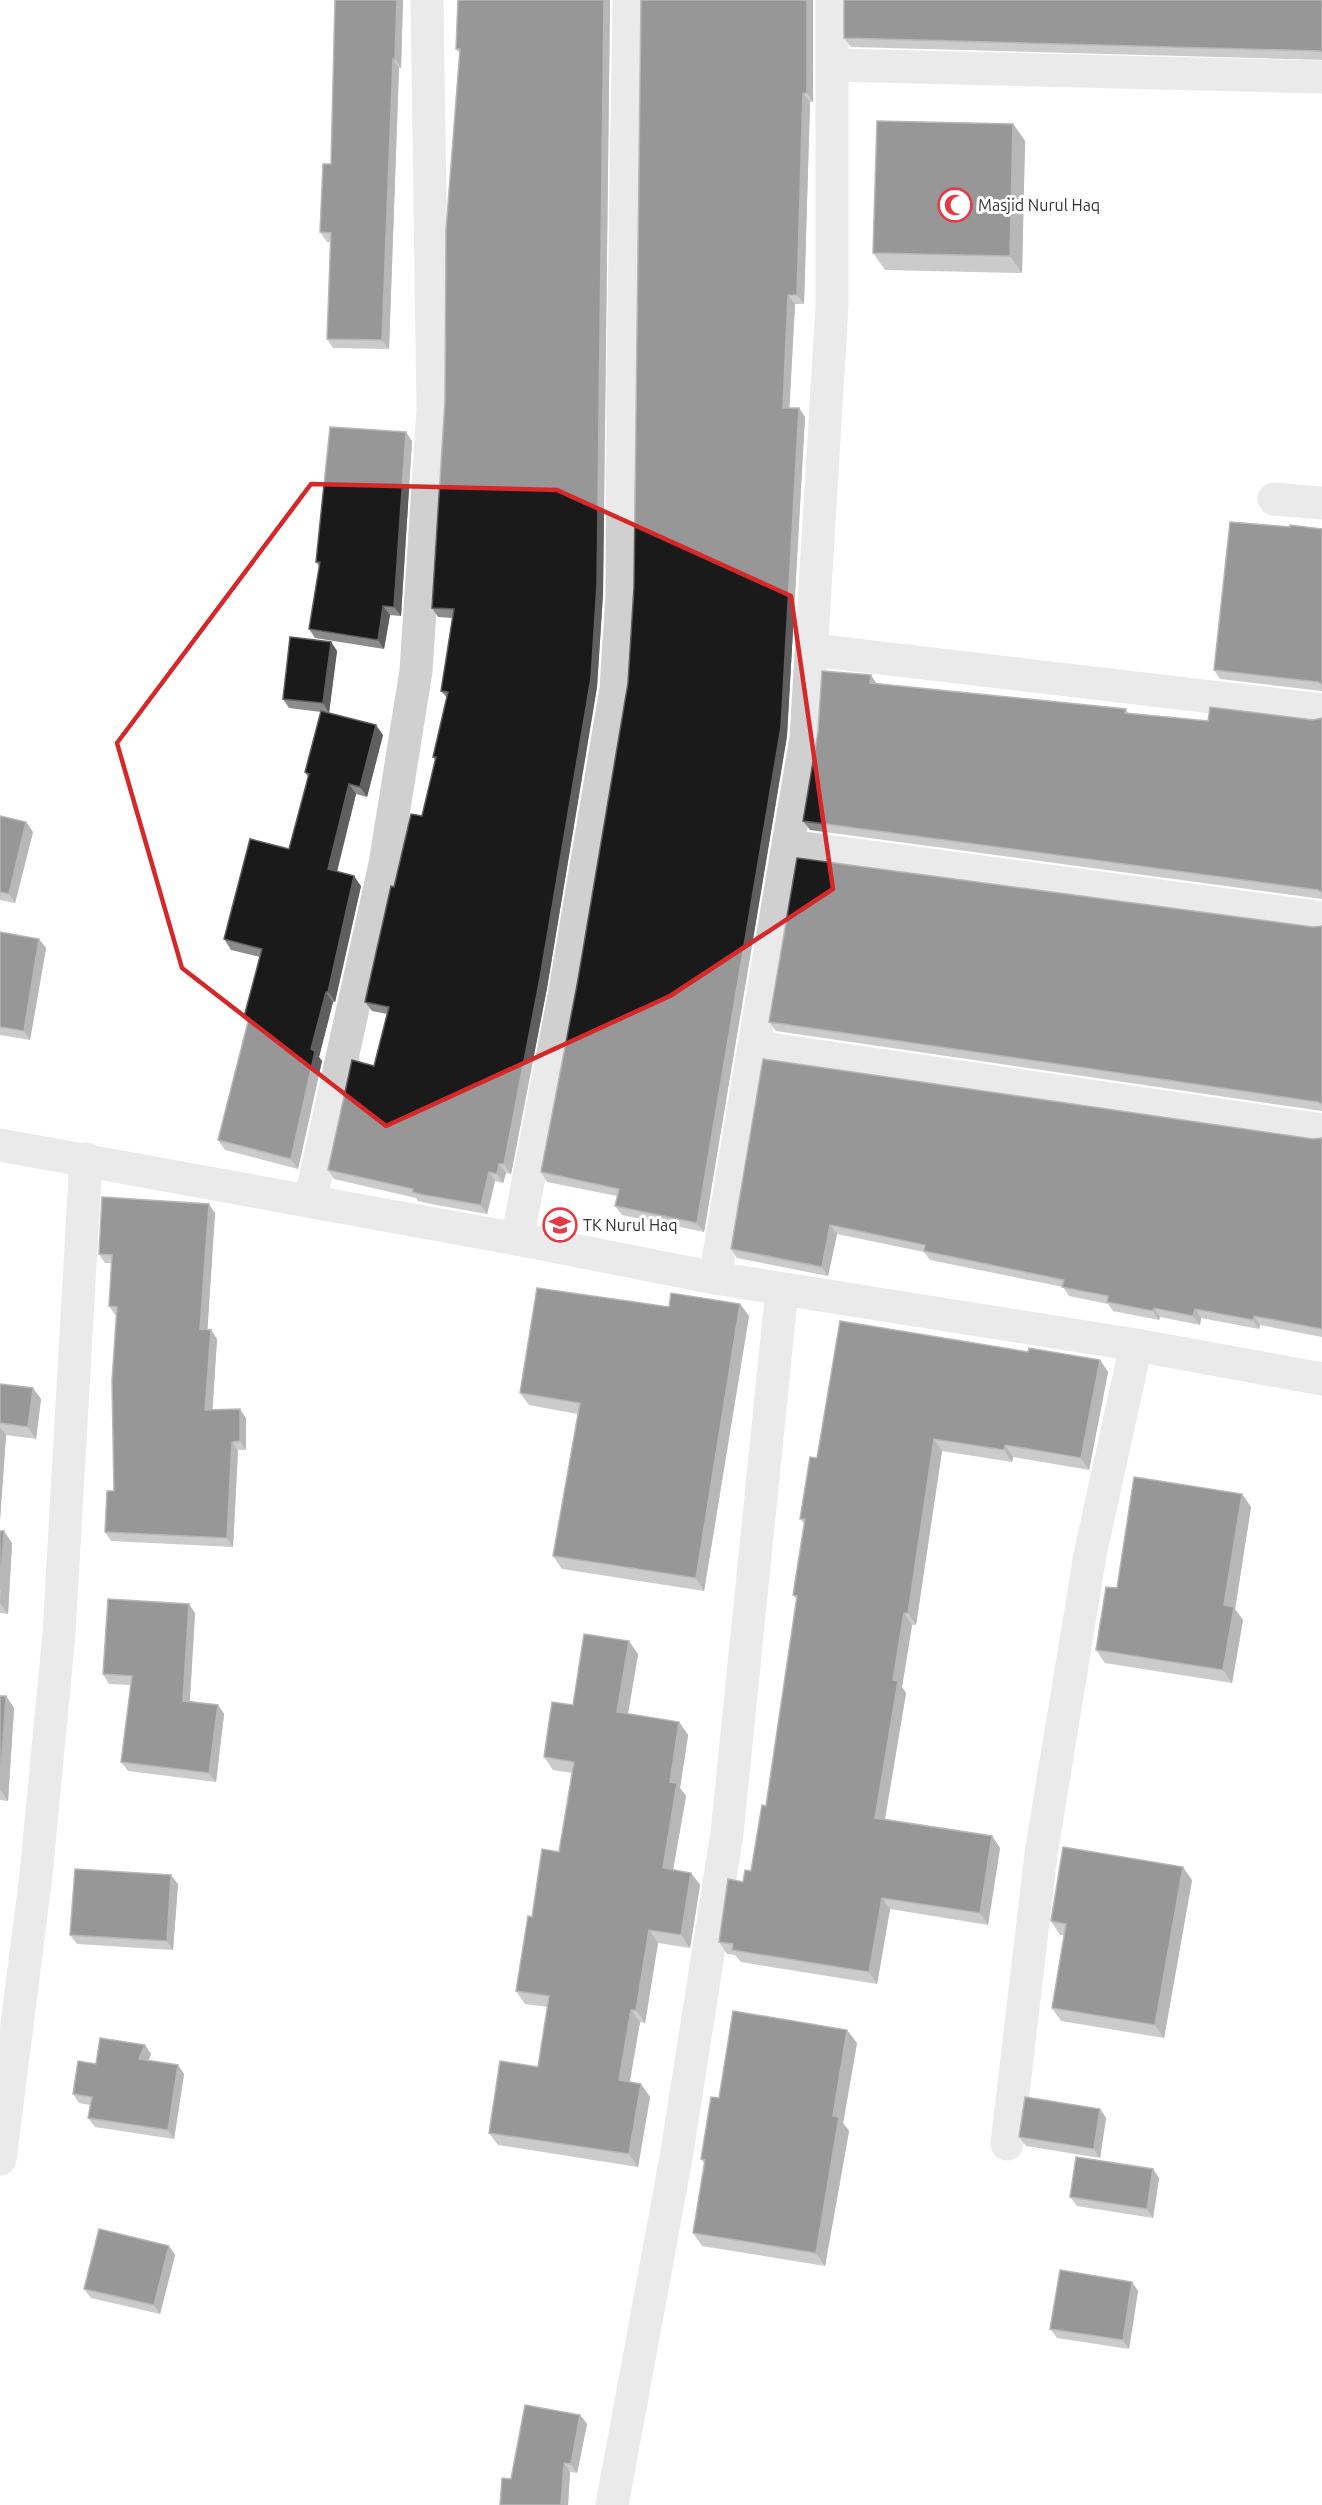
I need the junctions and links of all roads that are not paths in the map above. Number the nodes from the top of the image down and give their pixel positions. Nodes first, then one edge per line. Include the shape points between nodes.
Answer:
1 (427, 0) edge
2 (629, 0) edge
3 (831, 0) edge
4 (832, 65) junction
5 (1322, 78) edge
6 (1274, 499) dead end
7 (1322, 503) edge
8 (813, 650) junction
9 (1322, 710) edge
10 (789, 846) junction
11 (1322, 918) edge
12 (755, 1047) junction
13 (1322, 1130) edge
14 (0, 1145) edge
15 (86, 1159) junction
16 (310, 1202) junction
17 (517, 1239) junction
18 (715, 1278) junction
19 (782, 1289) junction
20 (1136, 1345) junction
21 (1322, 1379) edge
22 (1008, 2144) dead end
23 (0, 2159) edge
24 (612, 2505) edge

1 - 16 street via 433,409 416,671 385,864
2 - 17 street via 622,595 616,689 565,991
3 - 4 street
4 - 5 street
4 - 8 street via 832,306
6 - 7 street
8 - 9 street
8 - 10 street via 806,738
10 - 11 street
10 - 12 street
12 - 13 street
12 - 18 street
14 - 15 street
15 - 16 street
15 - 23 street via 59,1634 36,1875
16 - 17 street
17 - 18 street
18 - 19 street
19 - 20 street
19 - 24 street via 727,1833 676,2158
20 - 21 street
20 - 22 street via 1090,1555 1041,1854

